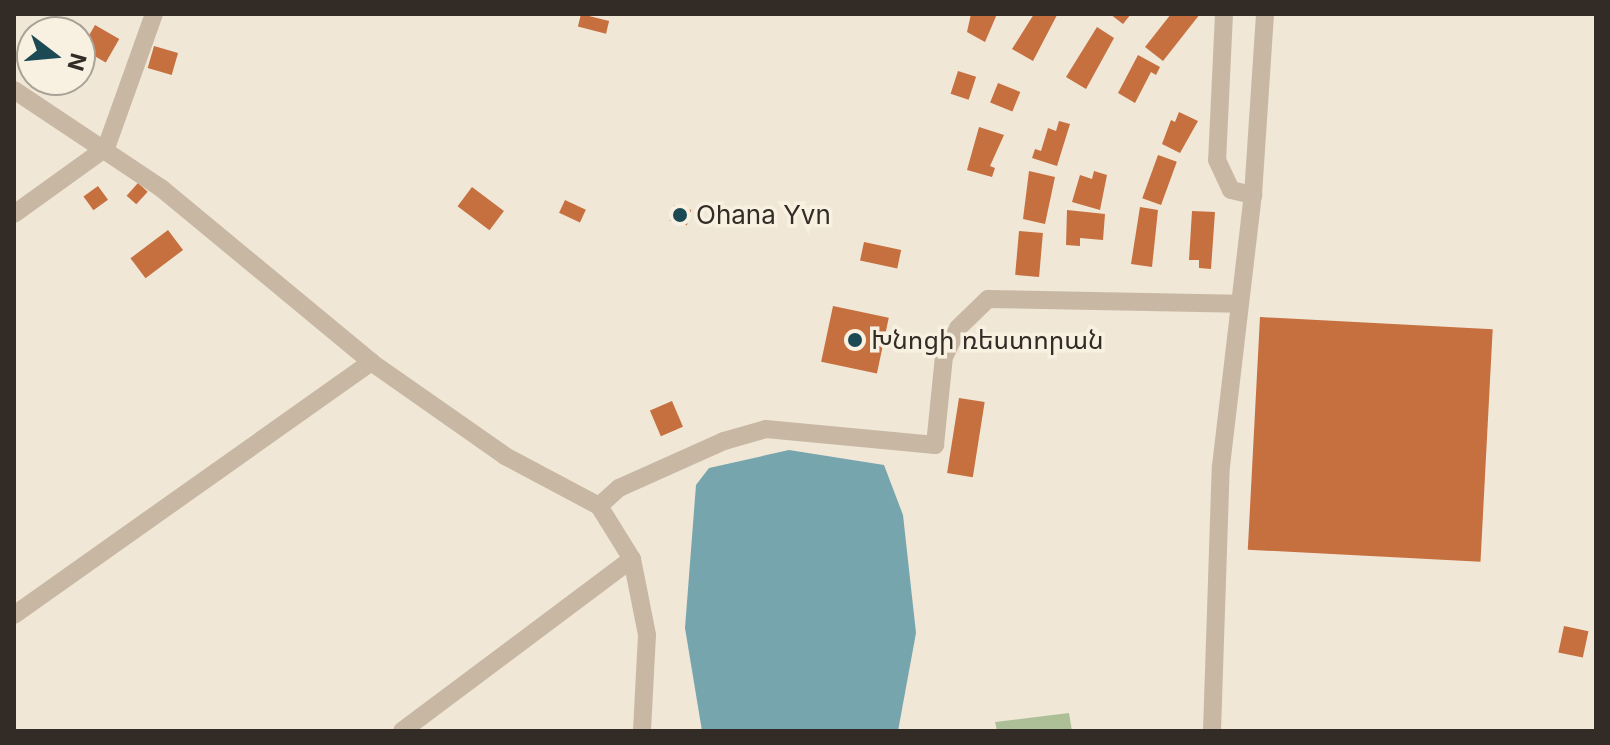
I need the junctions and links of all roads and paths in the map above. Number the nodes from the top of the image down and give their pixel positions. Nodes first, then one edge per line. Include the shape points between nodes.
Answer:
1 (154, 14) edge
2 (1224, 14) edge
3 (1265, 14) edge
4 (14, 90) edge
5 (106, 148) junction
6 (1253, 195) junction
7 (14, 214) edge
8 (1238, 304) junction
9 (371, 362) junction
10 (599, 506) junction
11 (632, 559) junction
12 (14, 615) edge
13 (402, 731) edge
14 (642, 731) edge
15 (1212, 731) edge

1 - 5 street
2 - 6 street via 1217,160 1231,190
3 - 6 street
4 - 5 street
5 - 7 street
5 - 9 street via 349,338
6 - 8 street
8 - 10 street via 988,299 958,328 944,357 935,445 766,429 724,441 619,488
8 - 15 street via 1221,466
9 - 10 street via 505,456
9 - 12 street
10 - 11 street
11 - 13 street
11 - 14 street via 647,635

